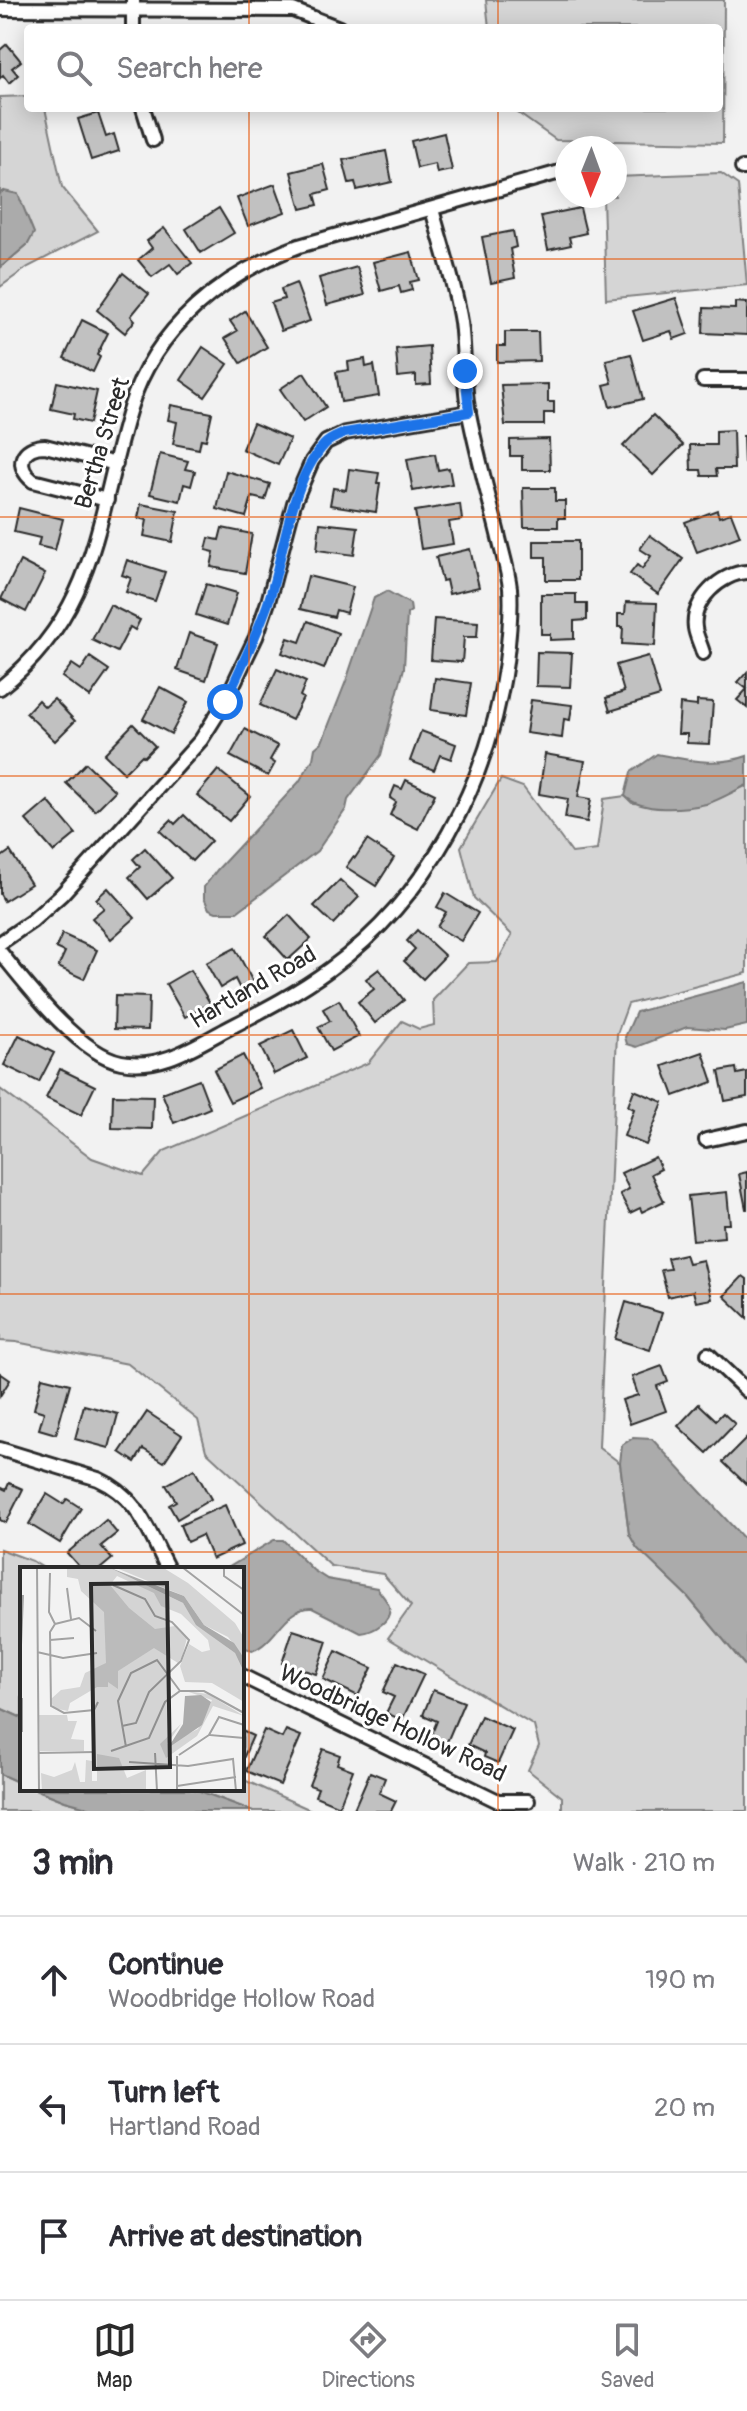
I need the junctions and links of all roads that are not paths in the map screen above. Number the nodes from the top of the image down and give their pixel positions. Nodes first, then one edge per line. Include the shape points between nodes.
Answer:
1 (133, 5) edge
2 (0, 9) edge
3 (329, 24) edge
4 (144, 112) edge
5 (153, 140) dead end
6 (555, 173) edge
7 (432, 209) junction
8 (703, 380) dead end
9 (747, 380) edge
10 (469, 412) junction
11 (116, 464) junction
12 (107, 500) junction
13 (747, 572) edge
14 (703, 653) dead end
15 (0, 688) edge
16 (0, 943) edge
17 (0, 952) edge
18 (747, 1131) edge
19 (706, 1140) dead end
20 (708, 1354) dead end
21 (747, 1391) edge
22 (0, 1449) edge
23 (167, 1567) edge
24 (244, 1677) edge
25 (528, 1801) dead end

1 - 2 street
1 - 3 street via 293,10
4 - 5 street
6 - 7 street, Bertha Street
7 - 10 street, Hartland Road via 455,291
7 - 11 street, Bertha Street via 268,257 206,296 163,343 142,379
8 - 9 street
10 - 16 street via 345,433 326,442 294,503 256,637 201,740 62,894
10 - 17 street, Hartland Road via 510,588 506,661 476,776 454,823 401,903 333,968 288,998 168,1060 143,1064 119,1062 79,1039
11 - 12 street, Bertha Street
11 - 12 street via 45,446 33,446 22,462 24,474 33,481
12 - 15 street, Bertha Street via 84,580 68,611 44,646
13 - 14 street via 724,578 697,608 695,627
18 - 19 street
20 - 21 street
22 - 23 street via 113,1485 134,1506
24 - 25 street, Woodbridge Hollow Road via 498,1801

